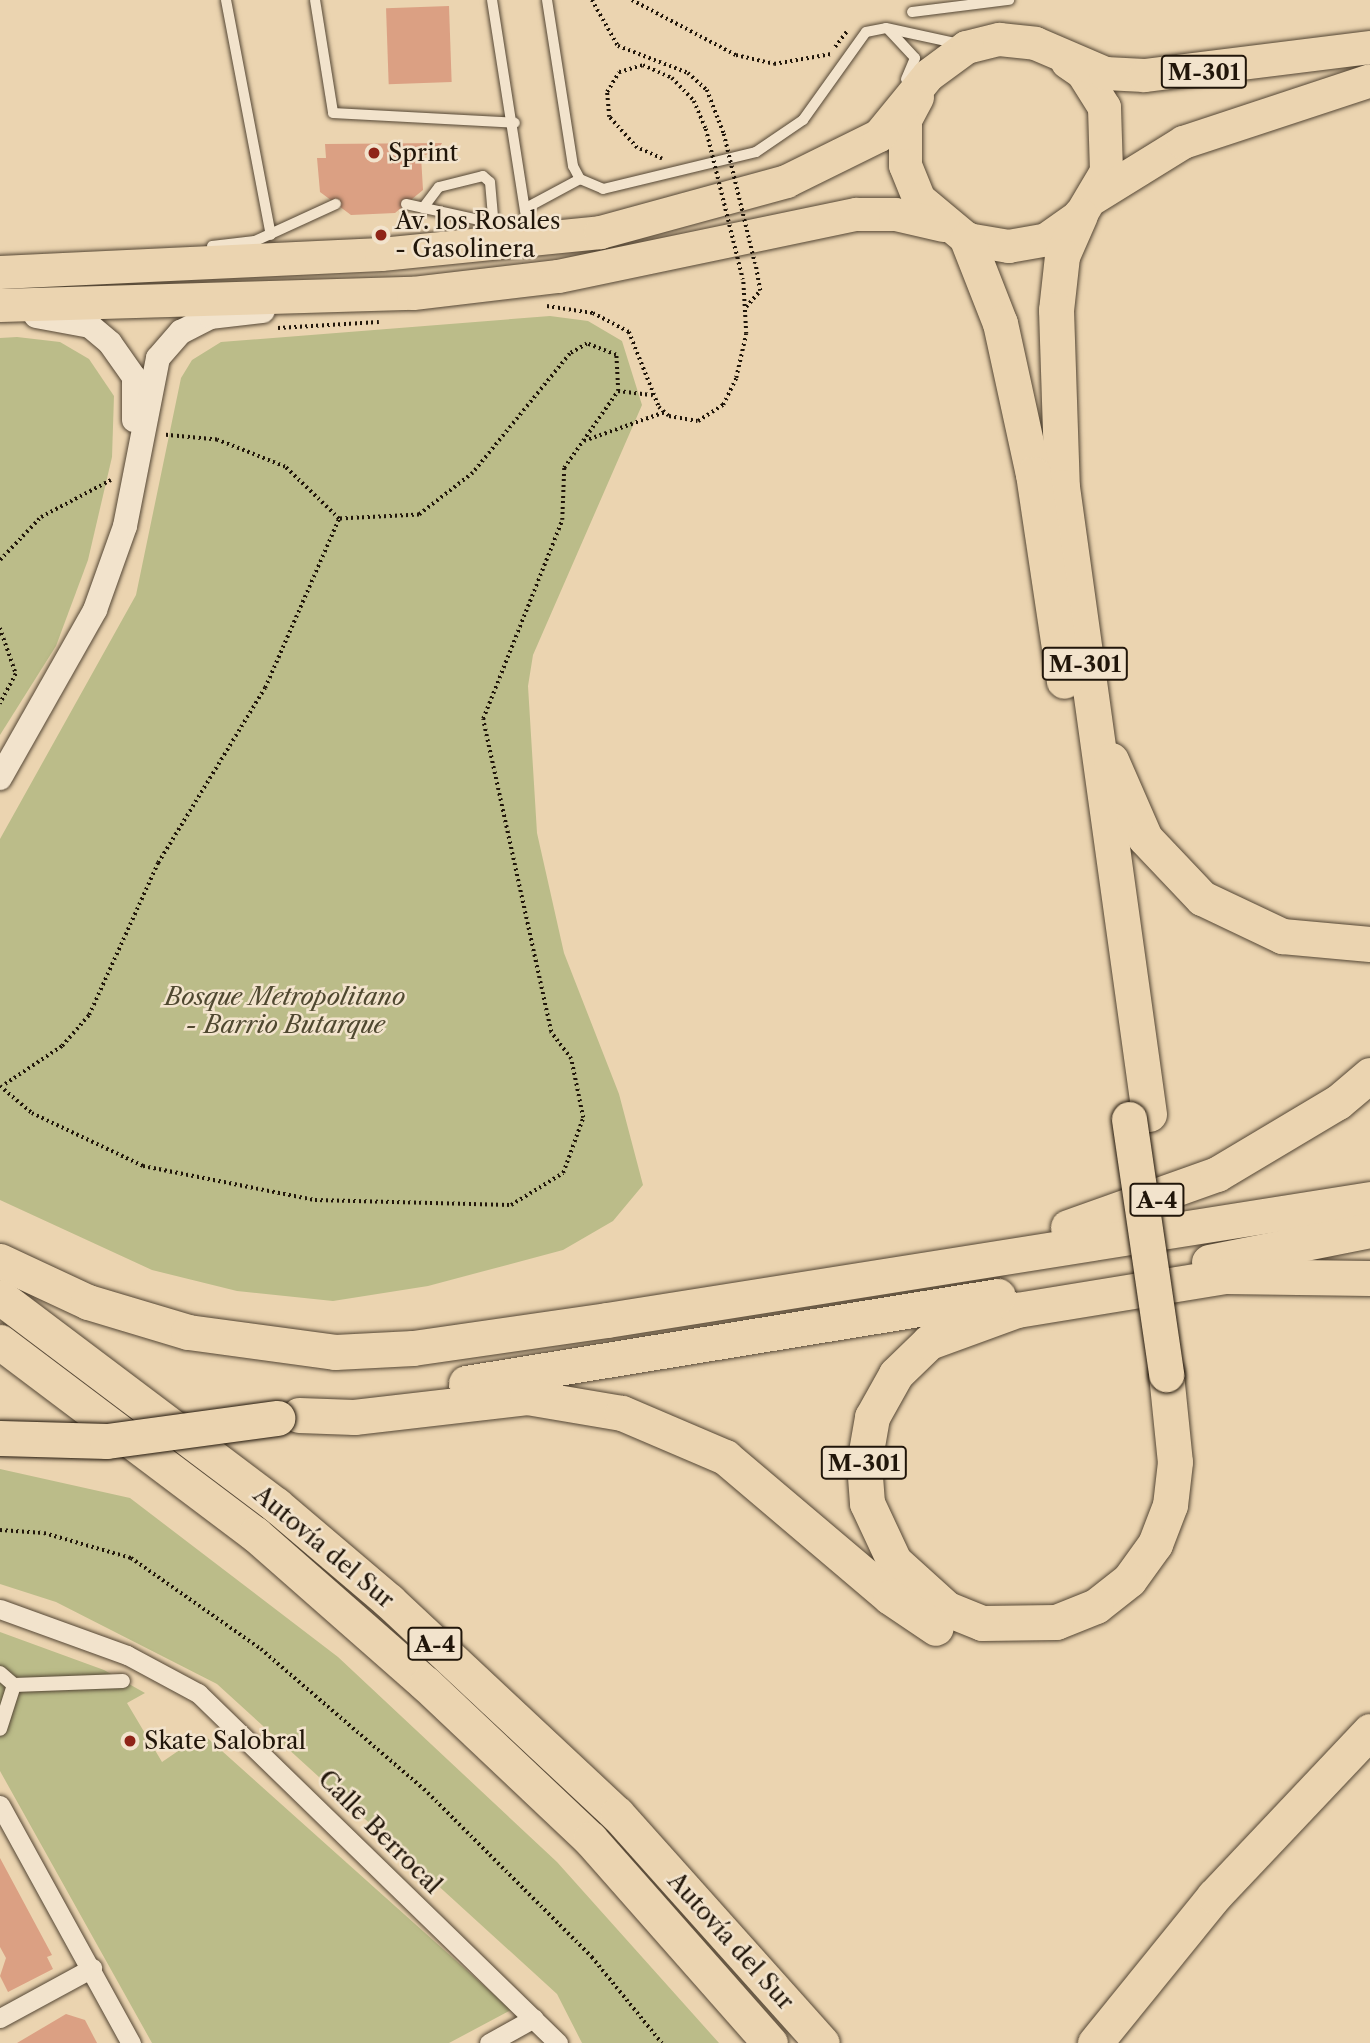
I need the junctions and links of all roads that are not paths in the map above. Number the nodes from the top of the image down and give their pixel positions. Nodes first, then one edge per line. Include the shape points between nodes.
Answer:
1 (226, 0) edge
2 (315, 0) edge
3 (492, 0) edge
4 (547, 0) edge
5 (1009, 0) edge
6 (912, 12) dead end
7 (886, 28) junction
8 (1041, 45) junction
9 (967, 47) junction
10 (1370, 47) edge
11 (928, 75) junction
12 (1370, 80) edge
13 (905, 103) junction
14 (514, 124) junction
15 (580, 179) junction
16 (336, 204) dead end
17 (406, 204) dead end
18 (1087, 206) junction
19 (423, 208) junction
20 (515, 227) junction
21 (955, 232) junction
22 (271, 235) junction
23 (61, 265) junction
24 (0, 272) edge
25 (413, 293) junction
26 (0, 305) edge
27 (0, 319) edge
28 (135, 466) junction
29 (1083, 643) junction
30 (0, 778) edge
31 (1370, 944) edge
32 (1370, 1075) edge
33 (1139, 1117) junction
34 (1370, 1199) edge
35 (1370, 1230) edge
36 (1233, 1258) junction
37 (0, 1261) edge
38 (919, 1268) junction
39 (1370, 1268) edge
40 (1370, 1278) edge
41 (0, 1297) edge
42 (0, 1342) edge
43 (1175, 1371) junction
44 (288, 1416) junction
45 (0, 1438) edge
46 (0, 1609) edge
47 (0, 1673) edge
48 (123, 1681) dead end
49 (14, 1685) junction
50 (0, 1729) edge
51 (1370, 1731) edge
52 (0, 1805) edge
53 (92, 1968) junction
54 (0, 2018) edge
55 (534, 2018) junction
56 (131, 2043) edge
57 (489, 2043) edge
58 (558, 2043) edge
59 (770, 2043) edge
60 (822, 2043) edge
61 (1095, 2043) edge

1 - 22 lane
2 - 14 lane via 333,113
3 - 14 lane
4 - 15 lane
5 - 6 lane
7 - 9 lane
7 - 13 lane via 915,58 902,85
7 - 15 lane via 866,32 803,120 757,152 603,189
8 - 9 highway, M-301 via 999,39
8 - 10 highway, M-301 via 1105,72 1144,75
8 - 18 highway, M-301 via 1082,72 1104,107 1106,171
9 - 11 highway, M-301
11 - 13 highway, M-301
11 - 21 highway, M-301 via 905,120 905,165 919,199
12 - 18 highway, M-301 via 1183,142
13 - 20 highway, M-301 via 879,135 786,181 600,232
14 - 20 lane
15 - 20 lane
16 - 22 lane
17 - 19 lane
18 - 21 highway, M-301 via 1046,239 1008,246
18 - 29 highway, M-301 via 1062,256 1055,390
19 - 20 lane
19 - 20 lane via 439,187 483,176
20 - 23 highway, M-301 via 355,256
21 - 25 highway, M-301 via 895,214 856,214 558,276
21 - 33 highway, M-301 via 1000,323 1032,474
22 - 23 lane
23 - 24 highway, M-301
25 - 26 highway, M-301
25 - 28 street via 212,317 181,332 159,358 156,434
27 - 28 street via 50,315 90,326 110,344 134,377
28 - 30 street via 125,526 95,610
29 - 31 highway, M-301 via 1112,768 1144,838 1173,872 1247,924 1321,943
29 - 33 highway, M-301
32 - 38 highway, A-4 via 1275,1142 1164,1198
33 - 43 highway, M-301, bridge
34 - 38 highway
35 - 36 highway
36 - 39 highway
36 - 44 highway
37 - 38 highway via 88,1302 188,1332 335,1352 478,1339
40 - 43 highway, M-301 via 1225,1276 1017,1310 929,1342 897,1374 872,1417 863,1463 866,1503 894,1561 947,1609 982,1623 1056,1622 1096,1606 1129,1580 1155,1544 1170,1505
41 - 60 highway, Autovía del Sur / A-4 via 276,1505 388,1601 617,1814
42 - 59 highway, Autovía del Sur / A-4 via 255,1534 426,1684 590,1839
43 - 44 highway, M-301 via 1193,1477 1179,1539 1164,1568 1126,1608 1081,1636 1010,1648 938,1629 890,1597 725,1457 622,1413 527,1397 354,1417
44 - 45 highway, bridge via 107,1441
46 - 55 street, Calle Berrocal via 127,1655 198,1693
47 - 49 street
48 - 49 street
49 - 50 street
51 - 61 highway via 1214,1896
52 - 53 street
53 - 54 street
53 - 56 street
55 - 57 street
55 - 58 street, Calle Berrocal

